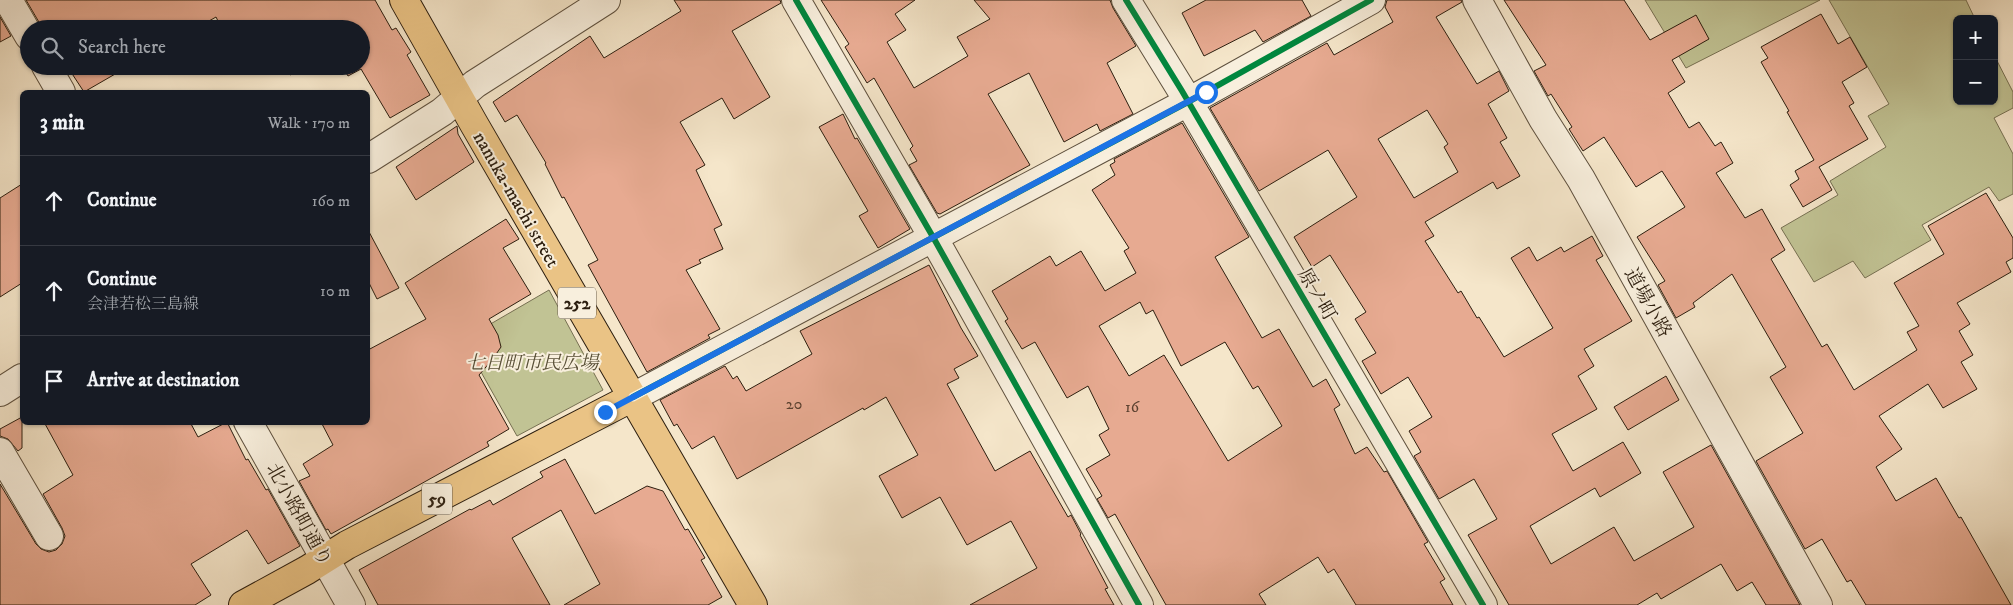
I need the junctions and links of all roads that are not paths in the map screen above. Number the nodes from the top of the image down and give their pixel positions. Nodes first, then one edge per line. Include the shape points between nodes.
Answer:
1 (8, 0) edge
2 (404, 0) edge
3 (606, 0) edge
4 (796, 0) edge
5 (1126, 0) edge
6 (1372, 0) edge
7 (1478, 0) edge
8 (20, 21) edge
9 (51, 75) edge
10 (60, 90) edge
11 (459, 98) junction
12 (1188, 102) junction
13 (370, 158) edge
14 (933, 237) junction
15 (20, 379) edge
16 (0, 392) edge
17 (633, 397) junction
18 (250, 425) edge
19 (0, 452) edge
20 (49, 536) dead end
21 (326, 559) junction
22 (243, 605) edge
23 (351, 605) edge
24 (753, 605) edge
25 (1139, 605) edge
26 (1483, 605) edge
27 (1818, 605) edge

1 - 8 street
2 - 11 main road, nanuka-machi street / 252
3 - 11 street via 475,84
4 - 14 street
5 - 12 street, 原ノ町
6 - 12 street
7 - 27 street, 道場小路
9 - 10 street
11 - 13 street
11 - 17 main road, nanuka-machi street / 252
12 - 14 street
12 - 26 street, 原ノ町
14 - 17 street
14 - 25 street
15 - 16 street
17 - 21 main road, 59 via 347,545
17 - 24 main road, nanuka-machi street / 252
18 - 21 street, 北小路町通り
19 - 20 street
21 - 22 main road, 59
21 - 23 street, 北小路町通り

